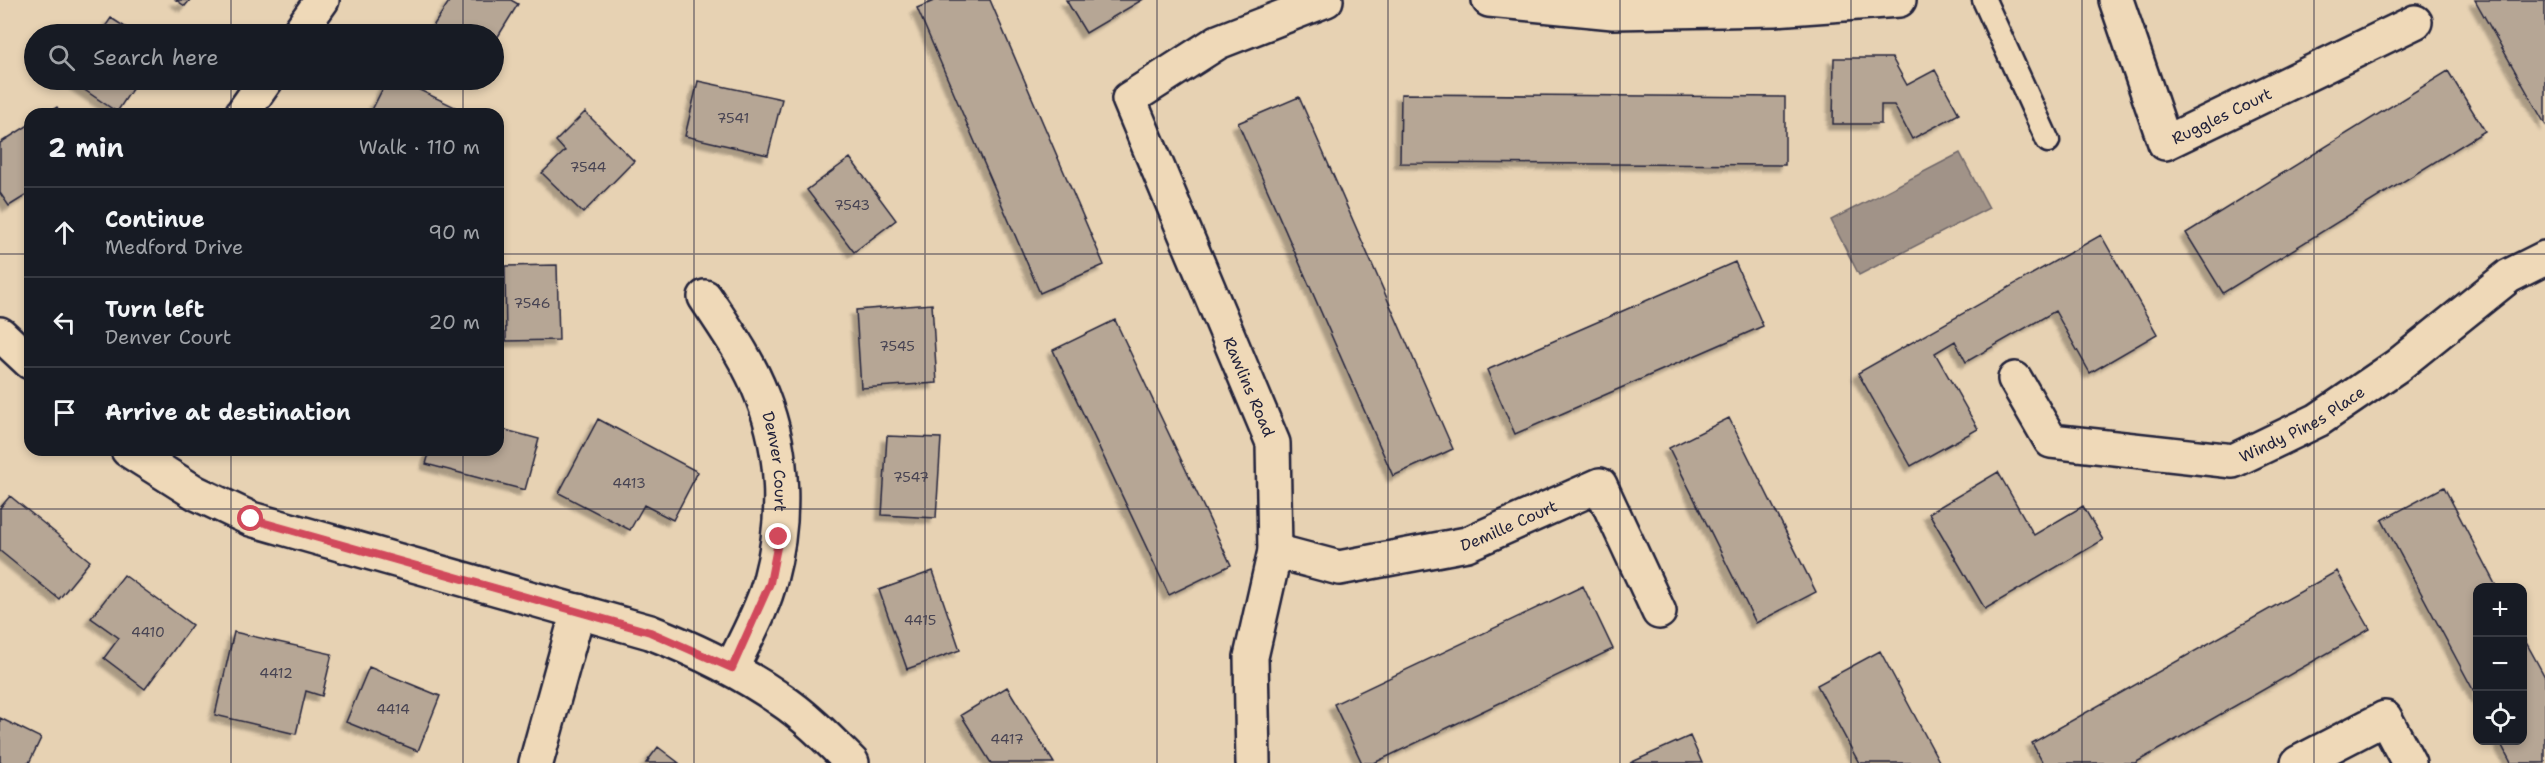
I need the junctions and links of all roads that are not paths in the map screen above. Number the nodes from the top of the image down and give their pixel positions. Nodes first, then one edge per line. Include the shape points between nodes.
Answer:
1 (321, 0) edge
2 (1326, 0) edge
3 (1489, 0) edge
4 (1899, 0) edge
5 (1984, 0) edge
6 (2116, 0) edge
7 (2415, 22) dead end
8 (304, 24) edge
9 (259, 90) edge
10 (246, 108) edge
11 (2048, 141) dead end
12 (2545, 258) edge
13 (705, 297) dead end
14 (0, 334) edge
15 (24, 356) edge
16 (2015, 379) dead end
17 (137, 456) edge
18 (1275, 551) junction
19 (578, 611) junction
20 (1659, 612) dead end
21 (732, 668) junction
22 (536, 763) edge
23 (852, 763) edge
24 (1253, 763) edge
25 (2298, 763) edge
26 (2409, 763) edge

1 - 8 street
2 - 18 street, Rawlins Road via 1218,42 1129,99 1273,442
3 - 4 street via 1613,12 1774,9
5 - 11 lane
6 - 7 street, Ruggles Court via 2165,143
9 - 10 street
12 - 16 street, Windy Pines Place via 2509,276 2397,366 2318,420 2233,461 2051,441
13 - 21 street, Denver Court via 741,352 762,396 781,481 779,537 770,583
14 - 15 street
17 - 19 street via 196,493 251,519
18 - 20 street, Demille Court via 1339,568 1467,544 1600,485
18 - 24 street, Rawlins Road via 1251,657
19 - 21 street via 650,632
19 - 22 street
21 - 23 street via 782,700
25 - 26 street via 2385,718

